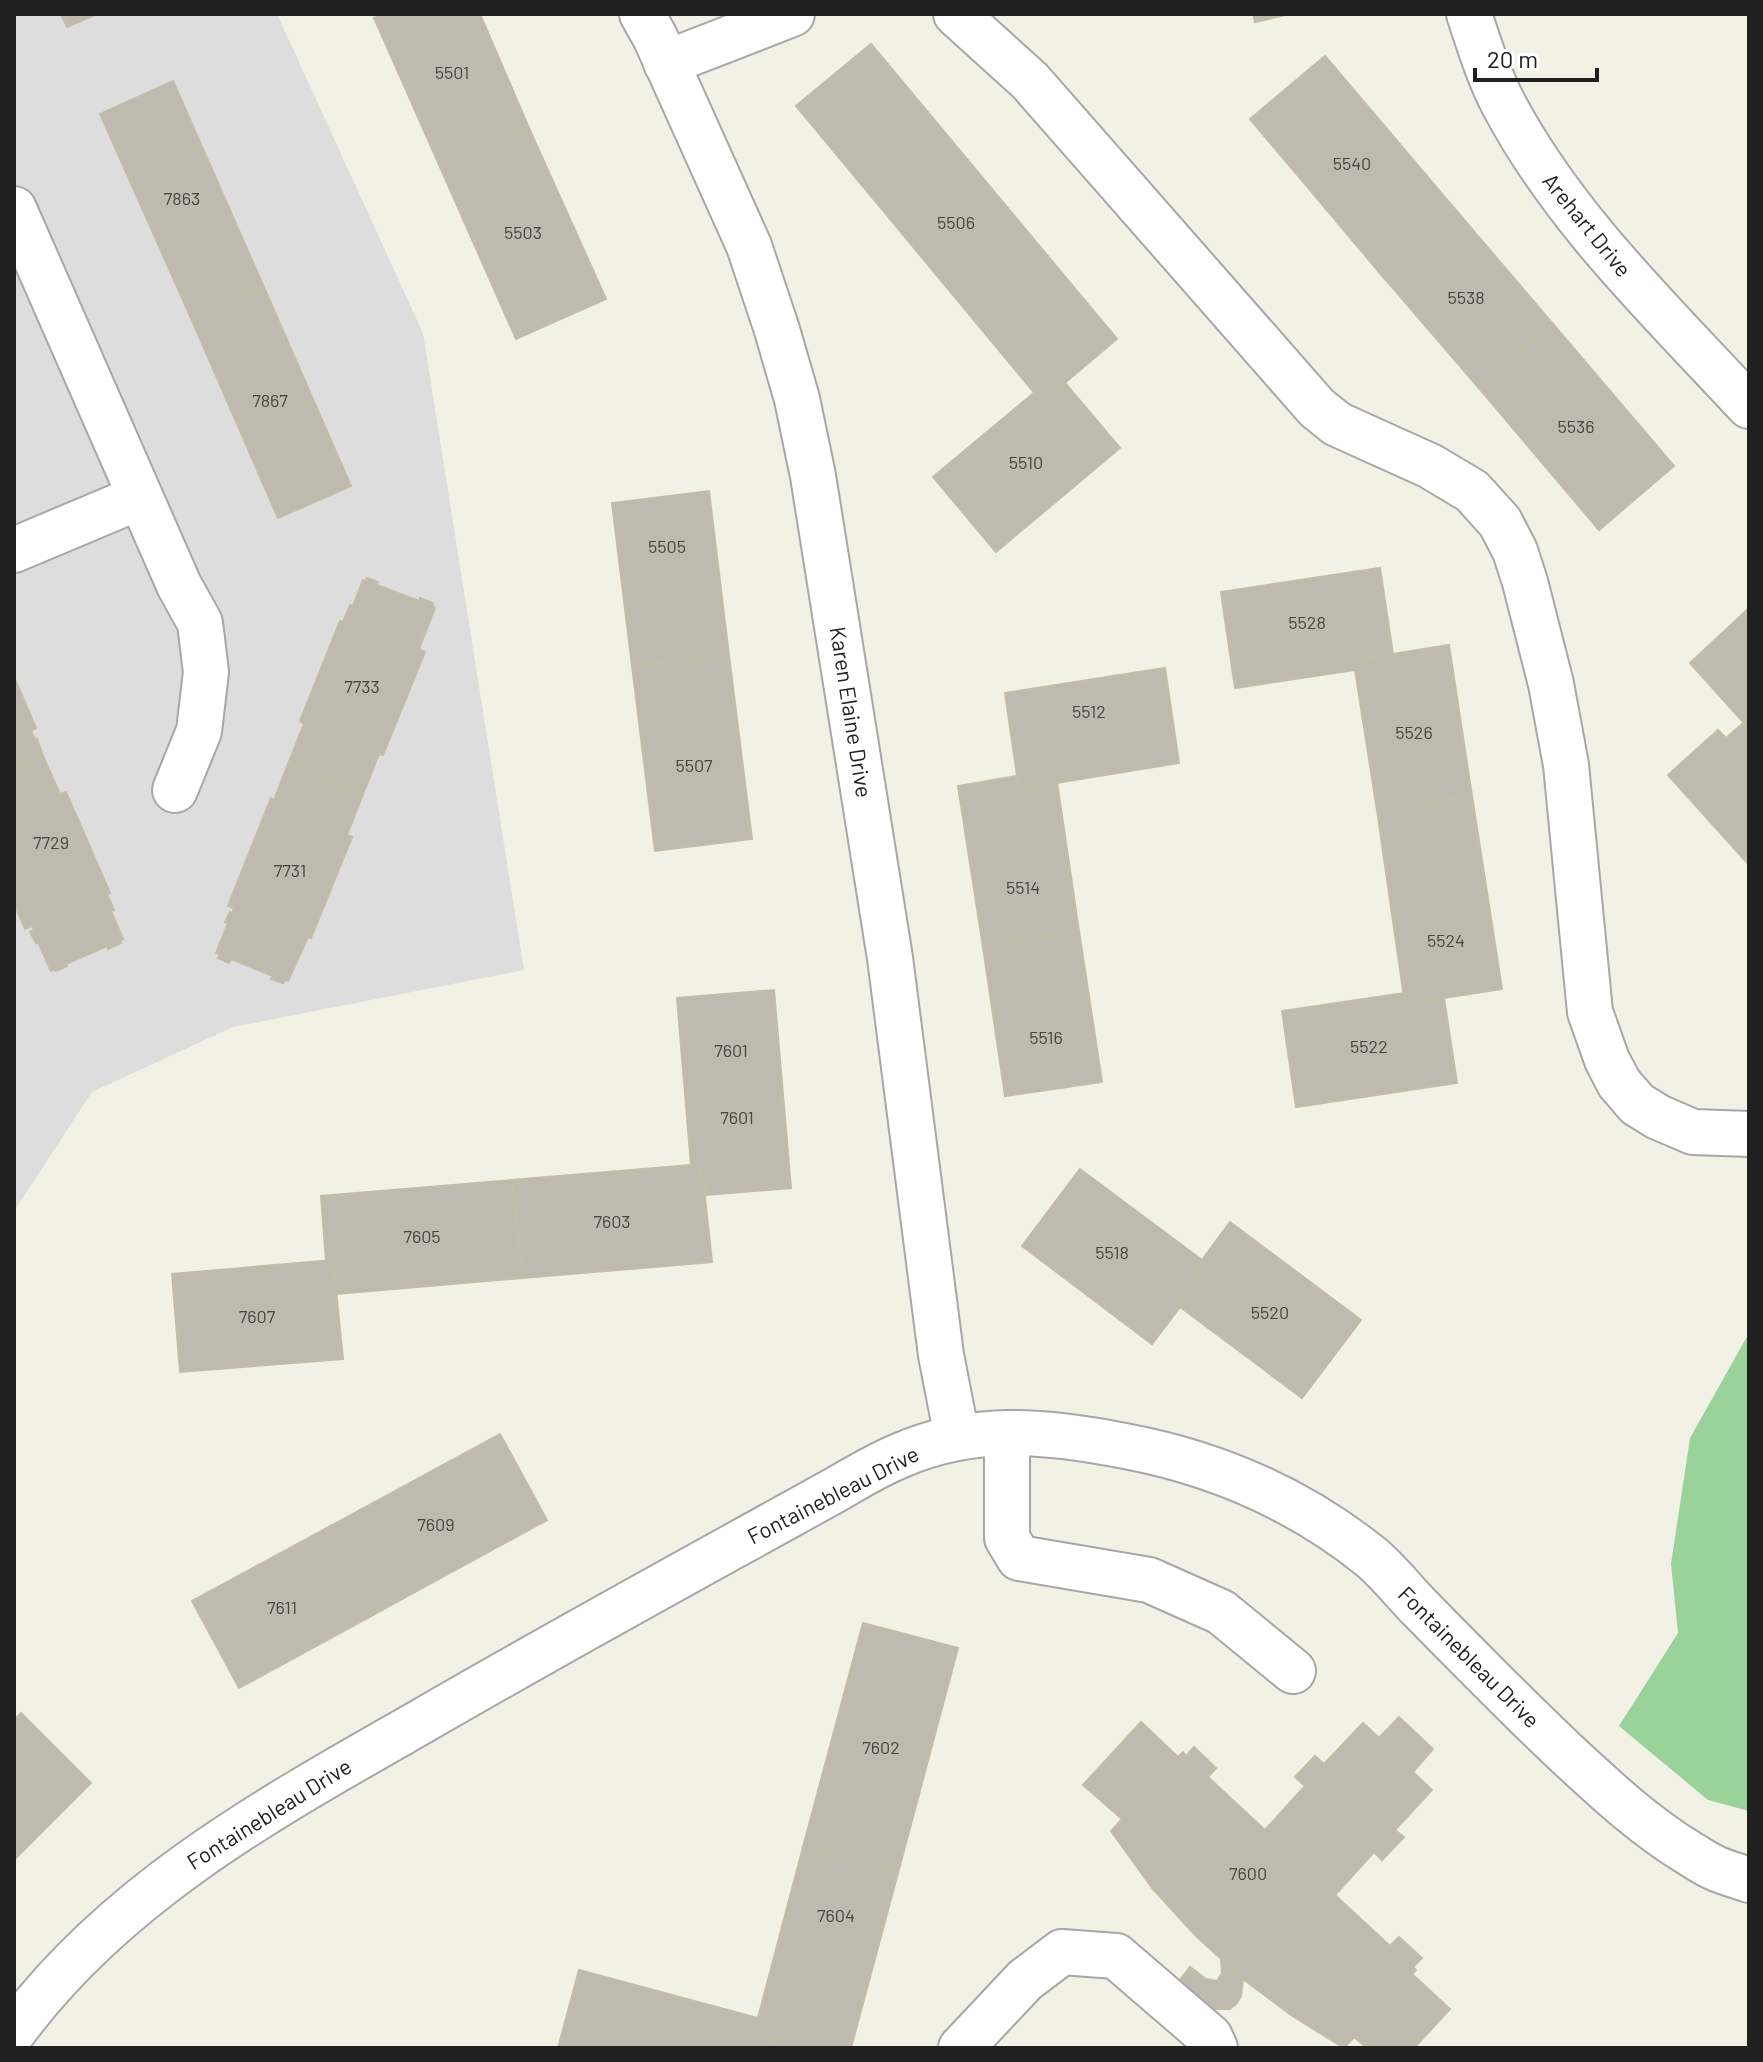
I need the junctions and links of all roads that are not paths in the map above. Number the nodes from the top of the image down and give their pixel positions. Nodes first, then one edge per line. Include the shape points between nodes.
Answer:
1 (642, 14) edge
2 (792, 14) edge
3 (956, 14) edge
4 (1469, 14) edge
5 (666, 63) junction
6 (14, 209) edge
7 (1749, 406) edge
8 (140, 497) junction
9 (14, 550) edge
10 (175, 790) dead end
11 (1749, 1134) edge
12 (1007, 1433) junction
13 (957, 1437) junction
14 (1293, 1671) dead end
15 (1749, 1880) edge
16 (14, 2031) edge
17 (961, 2048) edge
18 (1215, 2048) edge

1 - 5 street, Karen Elaine Drive
2 - 5 street
3 - 11 street via 1030,81 1317,408 1337,424 1472,491 1500,522 1525,582 1551,684 1566,765 1590,1012 1607,1060 1637,1104 1658,1117 1693,1132
4 - 7 street, Arehart Drive via 1502,101 1544,173 1608,253
5 - 13 street, Karen Elaine Drive via 749,246 797,399 888,943 938,1339
6 - 8 street
8 - 9 street
8 - 10 street via 200,623 206,672 199,731
12 - 13 street, Fontainebleau Drive
12 - 14 street via 1007,1538 1019,1558 1149,1580 1221,1612
12 - 15 street, Fontainebleau Drive via 1080,1438 1159,1452 1247,1482 1327,1525 1373,1559 1626,1809 1713,1868
13 - 16 street, Fontainebleau Drive via 900,1455 835,1490 429,1717 215,1844 98,1938
17 - 18 street via 1025,1980 1062,1952 1116,1956 1210,2037

